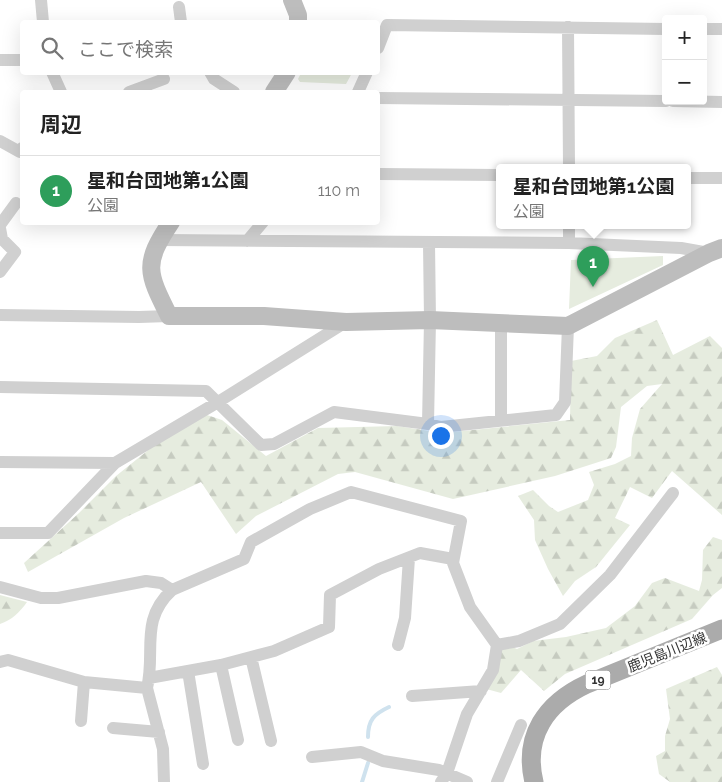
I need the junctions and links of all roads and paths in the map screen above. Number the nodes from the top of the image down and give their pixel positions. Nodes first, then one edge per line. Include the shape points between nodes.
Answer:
1 (41, 0) edge
2 (292, 0) edge
3 (179, 7) dead end
4 (43, 20) edge
5 (180, 20) edge
6 (298, 20) edge
7 (568, 27) junction
8 (662, 29) edge
9 (707, 29) edge
10 (722, 29) edge
11 (380, 43) edge
12 (0, 60) edge
13 (20, 60) edge
14 (53, 75) edge
15 (212, 75) edge
16 (285, 75) edge
17 (366, 75) edge
18 (164, 79) dead end
19 (60, 90) edge
20 (134, 90) edge
21 (231, 90) edge
22 (275, 90) edge
23 (359, 90) edge
24 (380, 98) edge
25 (569, 100) junction
26 (662, 101) edge
27 (707, 102) edge
28 (722, 102) edge
29 (0, 141) edge
30 (20, 151) edge
31 (569, 164) edge
32 (380, 174) edge
33 (496, 175) edge
34 (691, 178) edge
35 (722, 178) edge
36 (16, 203) dead end
37 (169, 225) edge
38 (260, 225) edge
39 (0, 226) edge
40 (569, 229) edge
41 (159, 240) junction
42 (247, 241) junction
43 (429, 243) junction
44 (569, 243) junction
45 (716, 250) edge
46 (0, 272) edge
47 (0, 315) edge
48 (169, 316) junction
49 (430, 320) junction
50 (346, 322) junction
51 (501, 323) junction
52 (568, 326) junction
53 (0, 387) edge
54 (218, 402) junction
55 (501, 420) junction
56 (428, 424) junction
57 (0, 462) edge
58 (115, 463) junction
59 (673, 493) dead end
60 (0, 533) edge
61 (409, 558) junction
62 (454, 559) junction
63 (0, 587) edge
64 (172, 590) junction
65 (722, 629) edge
66 (398, 645) dead end
67 (497, 645) junction
68 (251, 657) junction
69 (0, 662) edge
70 (221, 665) junction
71 (188, 671) junction
72 (84, 682) junction
73 (148, 683) junction
74 (481, 691) junction
75 (412, 696) dead end
76 (81, 721) dead end
77 (521, 725) dead end
78 (113, 728) dead end
79 (159, 732) junction
80 (238, 740) dead end
81 (271, 741) dead end
82 (312, 757) dead end
83 (203, 764) dead end
84 (444, 777) edge
85 (159, 782) edge
86 (164, 782) edge
87 (467, 782) edge
88 (497, 782) edge
89 (534, 782) edge

1 - 4 street
2 - 6 street
3 - 5 street
7 - 8 street
7 - 11 street via 387,25
7 - 25 street
9 - 10 street
12 - 13 street
14 - 19 street
15 - 21 street
16 - 22 street
17 - 23 street
18 - 20 street
24 - 25 street
25 - 26 street
25 - 31 street
27 - 28 street
29 - 30 street
32 - 33 street
34 - 35 street
36 - 39 street
37 - 41 street
38 - 42 street
39 - 46 street via 2,240 15,252
40 - 44 street
41 - 42 street
41 - 48 street via 152,256 150,273
42 - 43 street
43 - 44 street
43 - 49 street
44 - 45 street
45 - 52 street
47 - 48 street
48 - 50 street via 264,316
49 - 50 street
49 - 51 street
49 - 56 street
50 - 54 street
51 - 52 street
51 - 55 street
52 - 55 street via 565,402 561,408 556,415
53 - 54 street via 206,391
54 - 56 street via 261,445 274,444 334,412
54 - 58 street
55 - 56 street via 441,427
57 - 58 street
58 - 60 street via 48,534
59 - 67 street via 610,574 560,624 519,641
61 - 62 street via 420,553
61 - 66 street via 405,618
61 - 68 street via 330,595 329,627 274,651
62 - 64 street via 461,521 351,492 310,509 251,542 244,560
62 - 67 street via 470,607
63 - 64 street via 41,598 58,598 146,581 161,583
64 - 73 street via 163,598 151,625
65 - 89 main road, 鹿児島川辺線 / 19 via 587,684 556,703 545,715 533,745 531,767
67 - 74 street via 493,670
68 - 70 street
68 - 81 street via 271,716
69 - 72 street via 8,660
70 - 71 street
70 - 80 street
71 - 73 street
71 - 83 street
72 - 73 street
72 - 76 street
73 - 79 street
74 - 75 street
74 - 84 street via 467,714
77 - 88 street
78 - 79 street
79 - 86 street
82 - 84 street via 361,752 382,761 439,770
84 - 87 street
85 - 86 street

